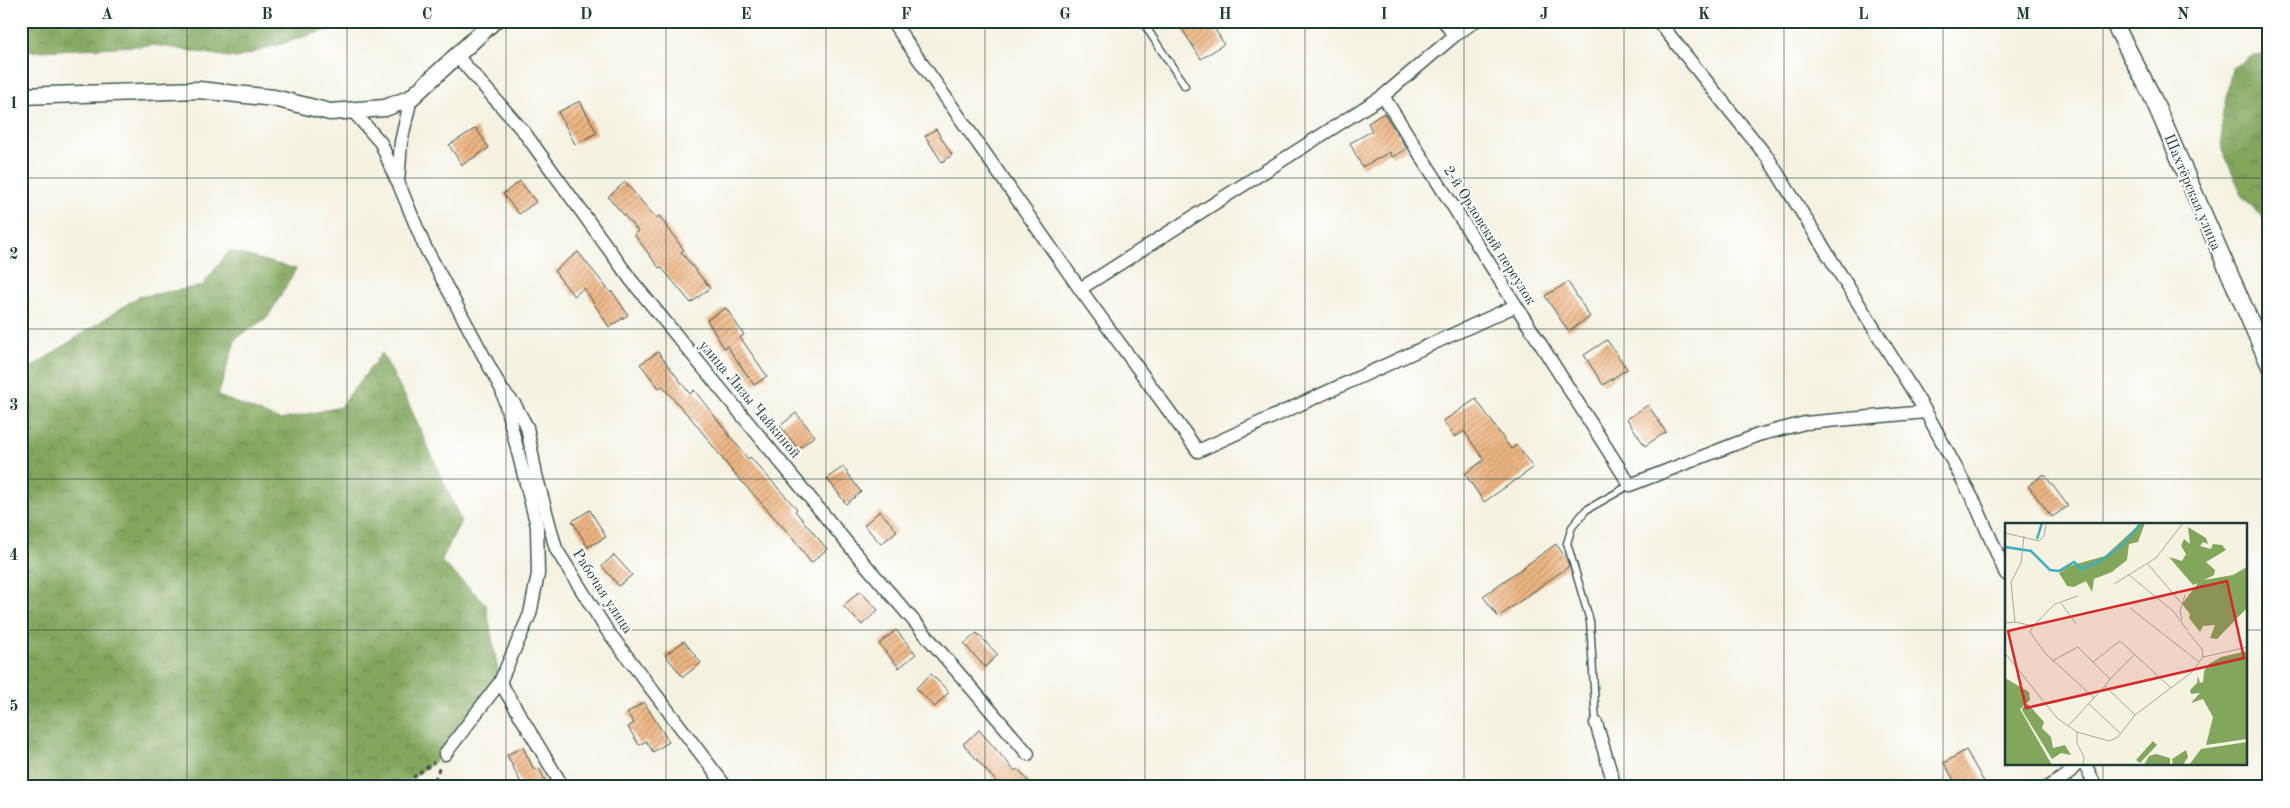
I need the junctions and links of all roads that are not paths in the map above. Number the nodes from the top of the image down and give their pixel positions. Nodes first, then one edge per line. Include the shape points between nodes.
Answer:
1 (494, 21) edge
2 (892, 21) edge
3 (1142, 21) edge
4 (1444, 21) edge
5 (1475, 21) edge
6 (1658, 21) edge
7 (2113, 21) edge
8 (1454, 36) junction
9 (457, 56) junction
10 (1185, 86) dead end
11 (21, 96) edge
12 (1382, 96) junction
13 (410, 98) junction
14 (352, 110) junction
15 (398, 182) junction
16 (1080, 289) junction
17 (1515, 306) junction
18 (2269, 364) edge
19 (502, 390) junction
20 (1926, 412) junction
21 (1630, 485) junction
22 (2005, 572) edge
23 (500, 682) junction
24 (1596, 722) joint
25 (445, 754) road end
26 (1028, 754) dead end
27 (2075, 766) edge
28 (2086, 766) edge
29 (563, 787) edge
30 (726, 787) edge
31 (1615, 787) edge
32 (2048, 787) edge
33 (2096, 787) edge

1 - 9 street
2 - 16 street
3 - 10 lane
4 - 8 street
5 - 8 street
6 - 20 street via 1768,158
7 - 18 street, Шахтёрская улица via 2151,94
8 - 12 street
9 - 13 street
9 - 26 street, улица Лизы Чайкиной via 524,132 630,280 852,549
11 - 14 street via 200,90 274,98 330,112
12 - 16 street
12 - 17 street, 2-й Орловский переулок
13 - 14 street via 385,108
13 - 15 street via 401,142
14 - 15 street via 381,143
15 - 19 street via 424,245
16 - 17 street via 1198,451
17 - 21 street, 2-й Орловский переулок
19 - 23 street via 537,526 538,574 530,614
19 - 30 street, Рабочая улица via 515,404 527,427 556,549 606,629
20 - 21 street via 1805,423 1758,435
20 - 22 street via 1975,503
21 - 24 lane via 1586,510 1572,527 1568,542 1590,621
23 - 25 street
23 - 29 street
24 - 31 street
27 - 32 street
28 - 33 street

